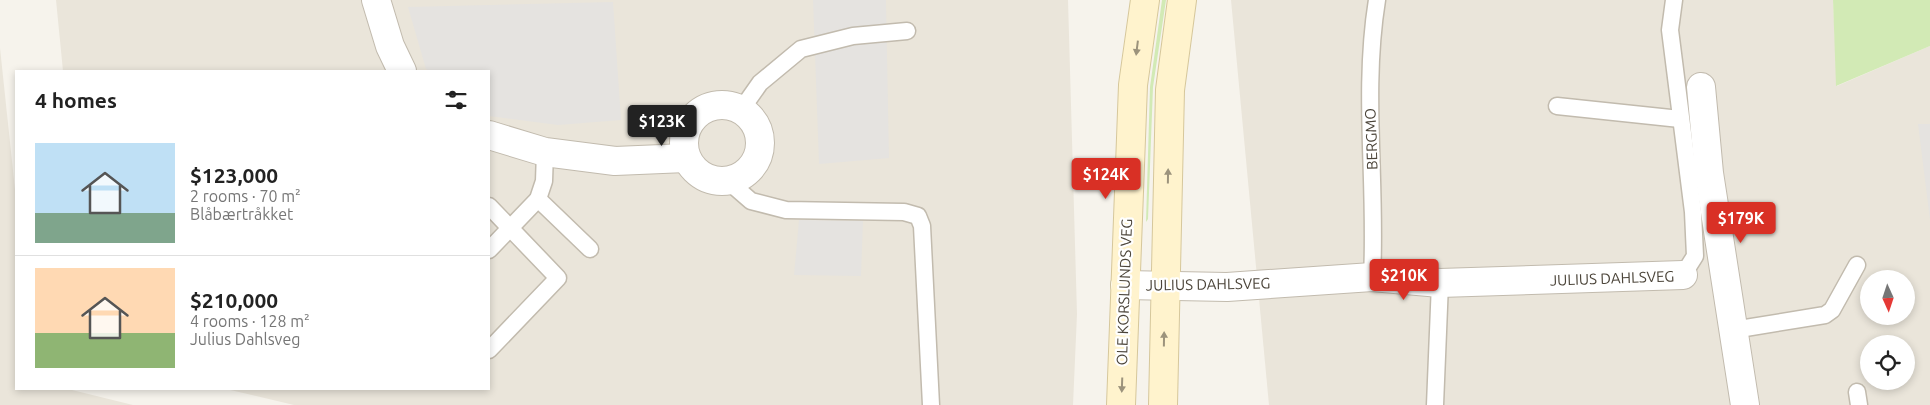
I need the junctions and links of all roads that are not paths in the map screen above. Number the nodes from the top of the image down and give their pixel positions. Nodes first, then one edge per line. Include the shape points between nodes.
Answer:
1 (376, 0) edge
2 (1145, 0) edge
3 (1182, 0) edge
4 (1377, 0) edge
5 (1674, 0) edge
6 (906, 31) dead end
7 (402, 70) edge
8 (1701, 87) dead end
9 (1557, 106) dead end
10 (741, 110) junction
11 (1680, 119) junction
12 (490, 135) edge
13 (545, 152) junction
14 (686, 158) junction
15 (728, 182) junction
16 (538, 199) junction
17 (490, 207) edge
18 (508, 228) junction
19 (490, 249) edge
20 (590, 249) dead end
21 (1857, 265) dead end
22 (1683, 275) joint
23 (1372, 277) junction
24 (1440, 283) junction
25 (1125, 285) junction
26 (1165, 286) junction
27 (1733, 330) junction
28 (490, 349) edge
29 (931, 405) edge
30 (1121, 405) edge
31 (1163, 405) edge
32 (1435, 405) edge
33 (1745, 405) edge

1 - 7 street via 390,46
2 -> 25 street, OLE KORSLUNDS VEG via 1133,85
26 -> 3 street via 1170,90
4 - 23 lane, BERGMO via 1370,38 1375,231
5 - 11 lane, JULIUS DAHLSVEG via 1670,30
6 - 10 lane via 853,36 801,50 760,83
8 - 27 street via 1709,173
9 - 11 lane
10 - 14 street via 726,105 710,106 696,114 686,127 683,142
10 - 15 street via 754,122 760,140 757,159 746,174
11 - 22 lane, JULIUS DAHLSVEG via 1696,256
12 - 13 street
13 - 14 street via 616,161
13 - 16 lane via 544,181
14 - 15 street via 696,172 711,180
15 - 29 lane via 751,200 786,210 904,212 918,216 922,226
16 - 18 lane
16 - 20 lane
17 - 18 lane
18 - 19 lane
18 - 28 lane via 558,278
21 - 27 lane via 1832,310 1825,315
22 - 24 street, JULIUS DAHLSVEG
23 - 24 street, JULIUS DAHLSVEG
23 - 26 street, JULIUS DAHLSVEG via 1227,286
24 - 32 lane
25 - 26 street, JULIUS DAHLSVEG
25 -> 30 street, OLE KORSLUNDS VEG
31 -> 26 street
27 - 33 street

